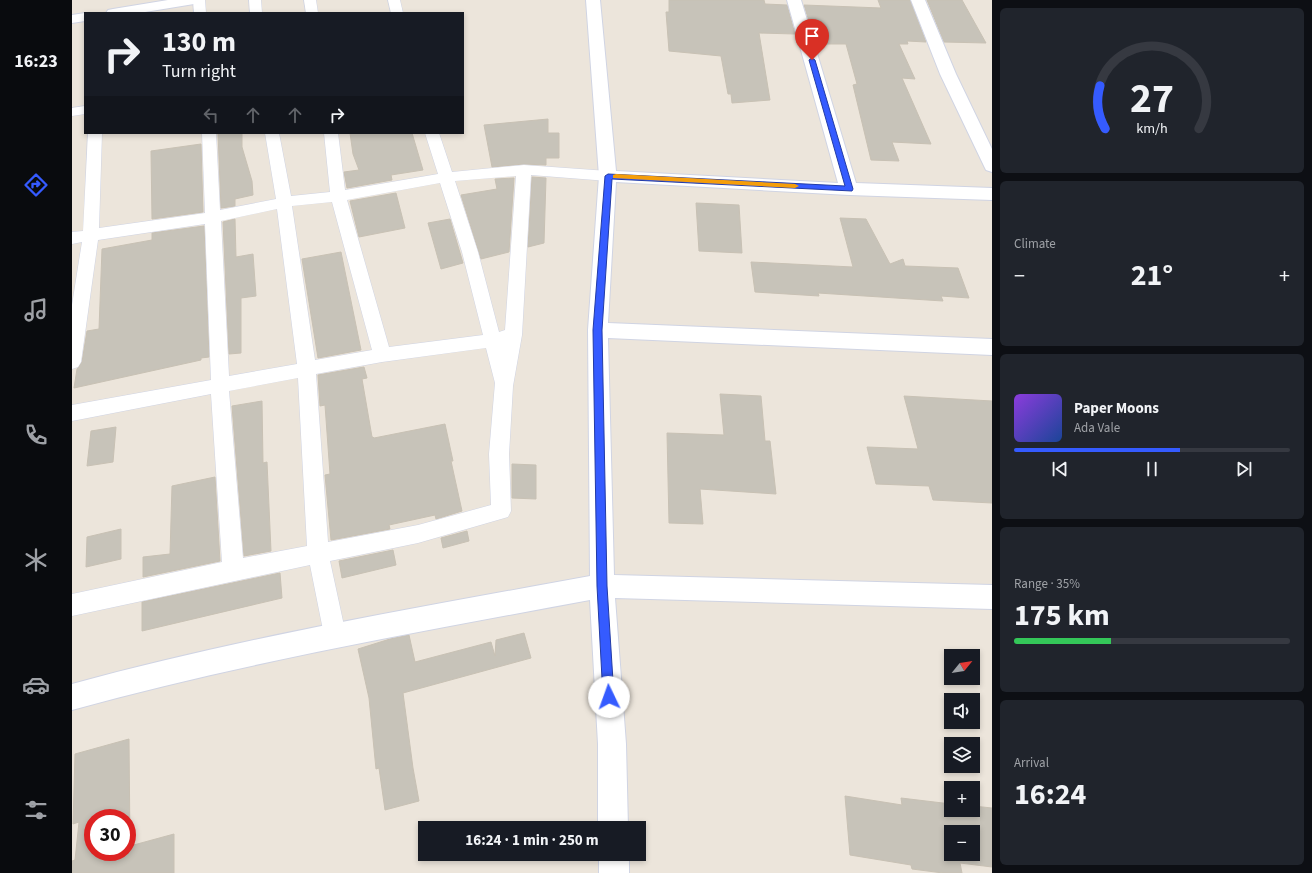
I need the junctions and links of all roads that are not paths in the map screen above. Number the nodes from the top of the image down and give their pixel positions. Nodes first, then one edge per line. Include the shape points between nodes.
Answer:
1 (194, 0) edge
2 (199, 0) edge
3 (255, 0) edge
4 (310, 0) edge
5 (394, 0) edge
6 (593, 0) edge
7 (794, 0) edge
8 (918, 0) edge
9 (171, 2) edge
10 (118, 12) edge
11 (200, 12) edge
12 (256, 12) edge
13 (312, 12) edge
14 (397, 12) edge
15 (84, 17) edge
16 (72, 19) edge
17 (84, 110) edge
18 (72, 112) edge
19 (95, 134) edge
20 (209, 134) edge
21 (272, 134) edge
22 (330, 134) edge
23 (432, 134) edge
24 (992, 166) edge
25 (524, 170) junction
26 (608, 176) junction
27 (446, 177) junction
28 (850, 189) junction
29 (992, 194) edge
30 (338, 196) junction
31 (284, 202) junction
32 (213, 217) junction
33 (91, 234) junction
34 (72, 238) edge
35 (598, 330) junction
36 (513, 335) junction
37 (493, 340) junction
38 (992, 347) edge
39 (382, 355) junction
40 (72, 362) edge
41 (307, 370) junction
42 (220, 386) junction
43 (504, 386) junction
44 (72, 413) edge
45 (318, 555) junction
46 (233, 570) junction
47 (602, 586) junction
48 (992, 597) edge
49 (72, 606) edge
50 (335, 635) junction
51 (72, 697) edge
52 (613, 821) edge
53 (614, 861) edge
54 (614, 873) edge

1 - 9 street
2 - 11 lane
3 - 12 lane
4 - 13 lane
5 - 14 lane
6 - 26 street
7 - 28 street
8 - 24 street via 948,74
9 - 10 street
15 - 16 street
17 - 18 lane
19 - 33 lane
20 - 32 lane
21 - 31 lane
22 - 30 lane
23 - 27 lane
25 - 26 lane
25 - 27 lane
25 - 36 lane
26 - 28 street
26 - 35 street
27 - 30 lane
27 - 37 lane via 470,252
28 - 29 street
30 - 31 lane
30 - 39 lane
31 - 32 lane
31 - 41 lane
32 - 33 lane
32 - 42 lane
33 - 34 lane
33 - 40 lane
35 - 38 street
35 - 47 street
36 - 37 lane
36 - 43 lane
37 - 39 lane
37 - 43 lane
39 - 41 lane
41 - 42 lane
41 - 45 lane
42 - 44 lane
42 - 46 lane
43 - 45 lane via 499,454 501,511 418,534
45 - 46 lane
45 - 50 lane
46 - 49 lane
47 - 48 street
47 - 50 street
47 - 52 street via 612,744
50 - 51 street
53 - 54 street

